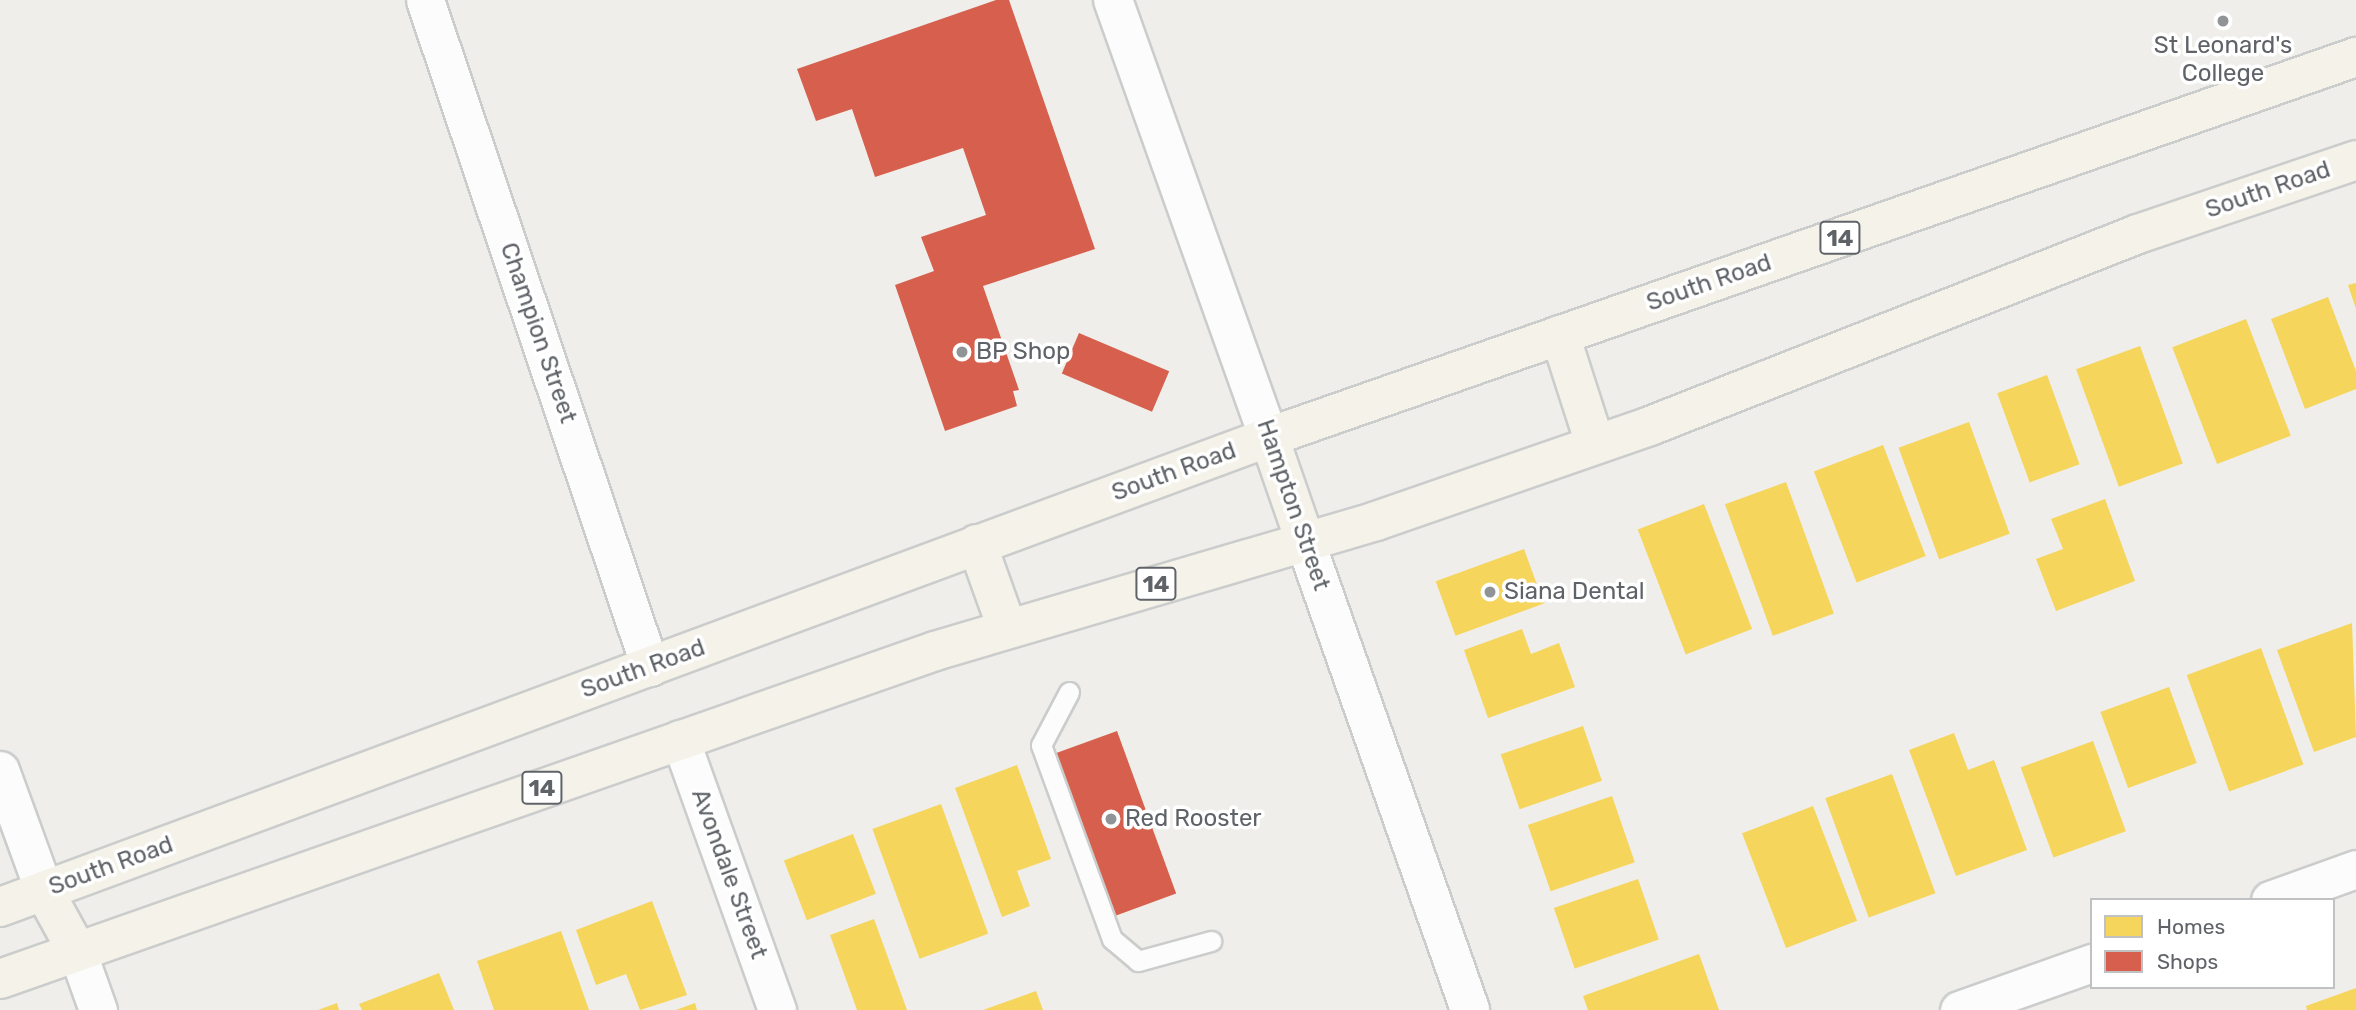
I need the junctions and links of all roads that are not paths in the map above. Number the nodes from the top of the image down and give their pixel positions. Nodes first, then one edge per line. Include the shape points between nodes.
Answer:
1 (425, 0) edge
2 (1113, 0) edge
3 (2356, 57) edge
4 (2356, 160) edge
5 (1560, 335) junction
6 (1269, 437) junction
7 (1595, 444) junction
8 (1305, 541) junction
9 (977, 544) junction
10 (1007, 628) junction
11 (650, 667) junction
12 (1069, 692) dead end
13 (680, 739) junction
14 (0, 770) edge
15 (2356, 869) edge
16 (44, 891) junction
17 (2276, 898) edge
18 (0, 907) edge
19 (1211, 941) dead end
20 (77, 951) junction
21 (2090, 964) edge
22 (0, 979) edge
23 (98, 1010) edge
24 (777, 1010) edge
25 (1470, 1010) edge
26 (1959, 1010) edge

1 - 11 street, Champion Street
2 - 6 main road, Hampton Street
3 - 5 main road, South Road / 14
4 - 7 main road, South Road / 14 via 2138,234
5 - 6 main road, South Road / 14
5 - 7 main road
6 - 8 main road, Hampton Street
6 - 9 main road, South Road / 14
7 - 8 main road, South Road / 14
8 - 10 main road, South Road / 14
8 - 25 main road, Hampton Street
9 - 10 main road
9 - 11 main road, South Road / 14
10 - 13 main road, South Road / 14
11 - 16 main road, South Road / 14
12 - 19 lane via 1041,745 1112,939 1138,961
13 - 20 main road, South Road / 14
13 - 24 street, Avondale Street
14 - 16 street
15 - 17 street
16 - 18 main road, South Road / 14
16 - 20 main road
20 - 22 main road, South Road / 14
20 - 23 street
21 - 26 street

